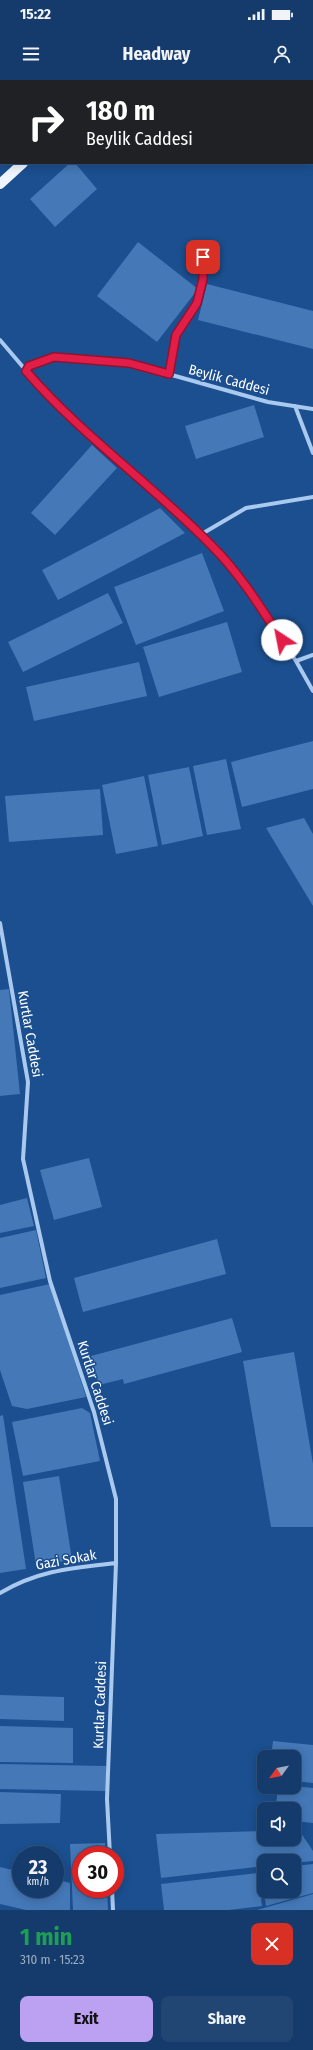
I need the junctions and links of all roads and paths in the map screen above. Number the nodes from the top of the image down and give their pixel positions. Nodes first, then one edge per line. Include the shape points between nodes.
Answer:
1 (22, 164) edge
2 (0, 184) edge
3 (203, 257) dead end
4 (0, 340) edge
5 (26, 371) junction
6 (169, 374) junction
7 (295, 406) junction
8 (313, 409) edge
9 (313, 453) edge
10 (313, 497) edge
11 (200, 535) junction
12 (313, 655) edge
13 (296, 662) junction
14 (313, 691) edge
15 (0, 924) edge
16 (116, 1563) junction
17 (0, 1593) edge
18 (110, 1846) edge
19 (112, 1898) edge
20 (113, 1910) edge

1 - 2 main road
3 - 6 street via 203,279 197,303 176,335
4 - 5 street
5 - 6 street, Beylik Caddesi via 29,366 54,357 129,363
5 - 11 street via 60,406
6 - 7 street, Beylik Caddesi via 261,400
7 - 8 street, Beylik Caddesi
7 - 9 street
10 - 11 street via 246,508
11 - 13 street via 224,559
12 - 13 street
13 - 14 street
15 - 16 street, Kurtlar Caddesi via 28,1082 23,1159 50,1281 94,1412 116,1499
16 - 17 street, Gazi Sokak via 54,1571 20,1581
16 - 18 street, Kurtlar Caddesi via 107,1799
19 - 20 street

